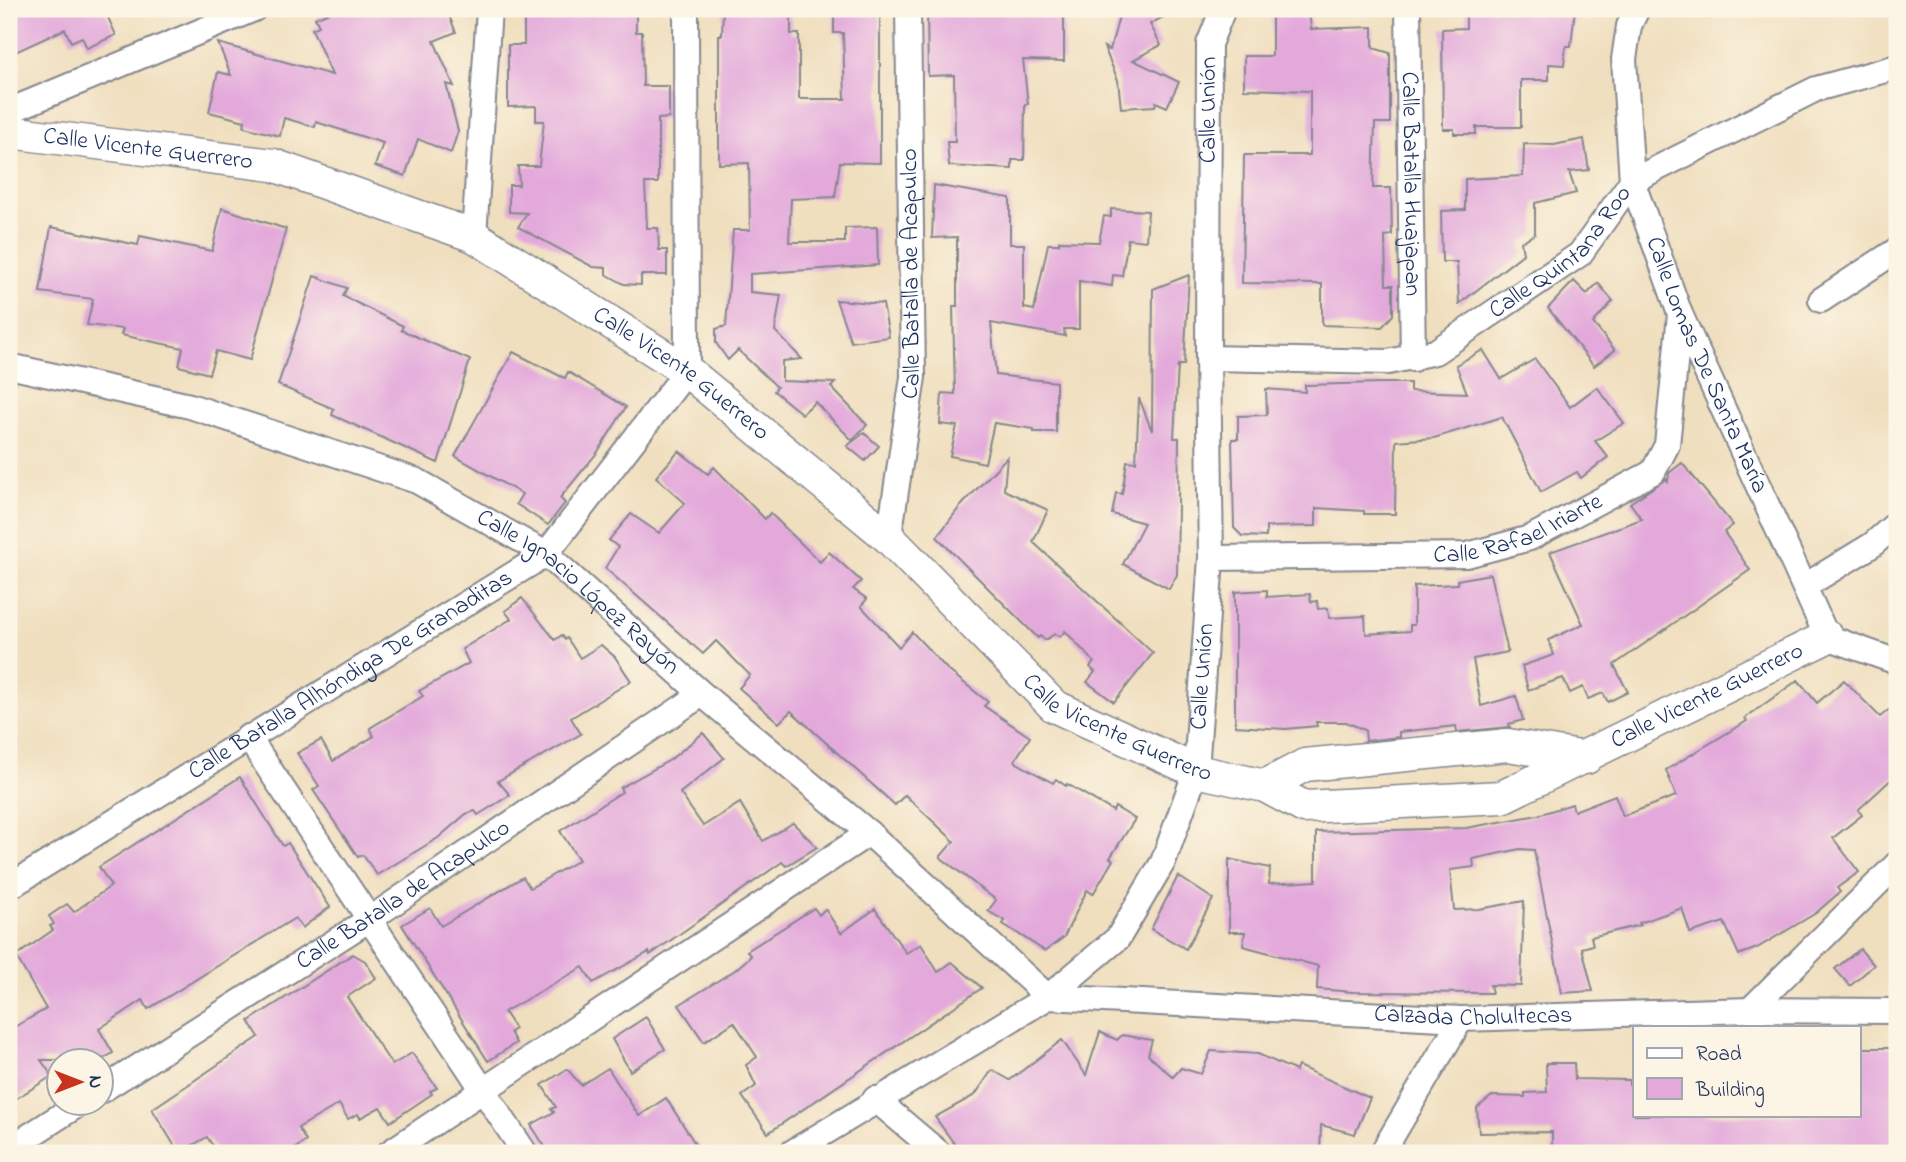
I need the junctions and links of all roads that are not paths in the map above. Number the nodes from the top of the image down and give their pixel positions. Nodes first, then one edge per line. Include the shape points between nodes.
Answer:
1 (254, 9) edge
2 (489, 9) edge
3 (686, 9) edge
4 (908, 9) edge
5 (1223, 9) edge
6 (1408, 9) edge
7 (1637, 9) edge
8 (1897, 67) edge
9 (9, 111) edge
10 (9, 132) edge
11 (1632, 181) junction
12 (474, 236) junction
13 (1897, 250) edge
14 (1821, 300) dead end
15 (1680, 314) junction
16 (1208, 358) junction
17 (1413, 359) junction
18 (9, 366) edge
19 (687, 371) junction
20 (1897, 523) edge
21 (889, 538) junction
22 (546, 554) junction
23 (1211, 558) junction
24 (1805, 586) junction
25 (1827, 637) junction
26 (1897, 662) edge
27 (702, 694) junction
28 (248, 737) junction
29 (1586, 758) junction
30 (1196, 771) junction
31 (1265, 786) junction
32 (869, 833) junction
33 (1897, 864) edge
34 (9, 887) edge
35 (370, 919) junction
36 (1048, 997) junction
37 (1750, 1010) junction
38 (1897, 1011) edge
39 (1461, 1019) junction
40 (116, 1081) edge
41 (482, 1092) junction
42 (874, 1100) junction
43 (60, 1116) edge
44 (9, 1149) edge
45 (389, 1153) edge
46 (525, 1153) edge
47 (791, 1153) edge
48 (939, 1153) edge
49 (1382, 1153) edge

1 - 9 street
2 - 12 street
3 - 19 street
4 - 21 street, Calle Batalla de Acapulco via 913,377
5 - 16 street, Calle Unión via 1209,44
6 - 17 street, Calle Batalla Huajapan
7 - 11 street, Calle Lomas De Santa María via 1629,26 1624,60
8 - 11 street, Calle Quintana Roo via 1816,89
10 - 12 street, Calle Vicente Guerrero via 273,165
11 - 15 street, Calle Lomas De Santa María
11 - 17 street, Calle Quintana Roo via 1580,254 1435,352
12 - 19 street, Calle Vicente Guerrero
13 - 14 street
15 - 23 street, Calle Rafael Iriarte via 1667,445 1653,472 1530,538 1467,555
15 - 24 street, Calle Lomas De Santa María
16 - 17 street, Calle Quintana Roo
16 - 23 street, Calle Unión
18 - 22 street, Calle Ignacio López Rayón via 190,406 417,481
19 - 21 street, Calle Vicente Guerrero
19 - 22 street, Calle Batalla Alhóndiga De Granaditas
20 - 24 street via 1872,545
21 - 30 street, Calle Vicente Guerrero via 1054,706
22 - 27 street, Calle Ignacio López Rayón
22 - 28 street, Calle Batalla Alhóndiga De Granaditas
23 - 30 street, Calle Unión
24 - 25 street, Calle Lomas De Santa María
25 - 26 street
25 - 29 street, Calle Vicente Guerrero
27 - 32 street, Calle Ignacio López Rayón
27 - 35 street, Calle Batalla de Acapulco
28 - 34 street, Calle Batalla Alhóndiga De Granaditas
28 - 35 street
29 - 31 street, Calle Vicente Guerrero via 1508,745 1305,765
29 - 31 street, Calle Vicente Guerrero via 1502,797 1304,807
30 - 31 street, Calle Vicente Guerrero
30 - 36 street, Calle Unión via 1163,862 1118,938
32 - 36 street, Calle Ignacio López Rayón
32 - 41 street
33 - 37 street
35 - 40 street, Calle Batalla de Acapulco
35 - 41 street
36 - 39 street, Calzada Cholultecas
36 - 42 street, Calle Unión
37 - 38 street, Calzada Cholultecas
37 - 39 street, Calzada Cholultecas
39 - 49 street
41 - 45 street
41 - 46 street
42 - 47 street, Calle Unión
42 - 48 street
43 - 44 street

